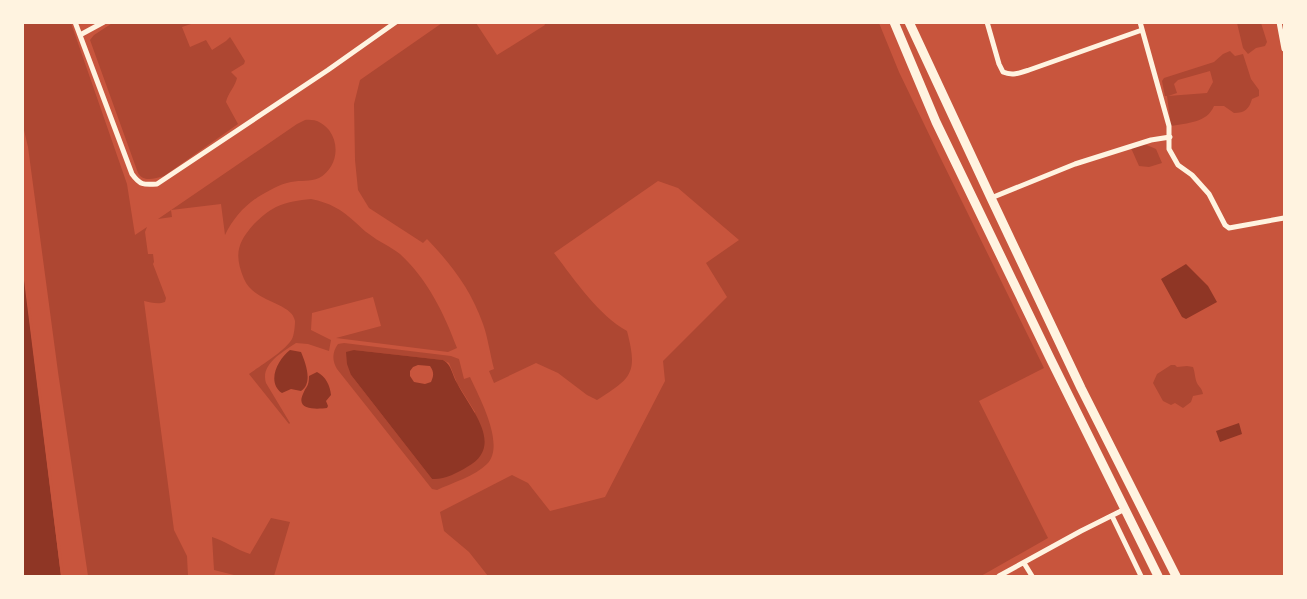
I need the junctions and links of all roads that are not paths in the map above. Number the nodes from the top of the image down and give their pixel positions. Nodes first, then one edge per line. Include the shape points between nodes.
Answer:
1 (75, 22) edge
2 (104, 22) edge
3 (396, 22) edge
4 (894, 22) edge
5 (909, 22) edge
6 (987, 22) edge
7 (1140, 22) edge
8 (1279, 22) edge
9 (1142, 30) junction
10 (80, 35) junction
11 (1284, 49) edge
12 (1170, 137) junction
13 (991, 198) junction
14 (1284, 218) edge
15 (1125, 509) junction
16 (1112, 516) junction
17 (1024, 563) junction
18 (999, 576) edge
19 (1032, 576) edge
20 (1141, 576) edge
21 (1158, 576) edge
22 (1176, 576) edge

1 - 10 street
2 - 10 street
3 - 10 street via 157,184 139,183 132,174
4 - 15 main road via 936,122
5 - 13 main road
6 - 9 street via 999,64 1009,74
7 - 9 street
8 - 11 street
9 - 12 street
12 - 13 street via 1076,164
12 - 14 street via 1169,149 1178,165 1209,194 1227,226
13 - 22 main road
15 - 16 street
15 - 21 main road
16 - 17 street
16 - 20 street
17 - 18 street
17 - 19 street

